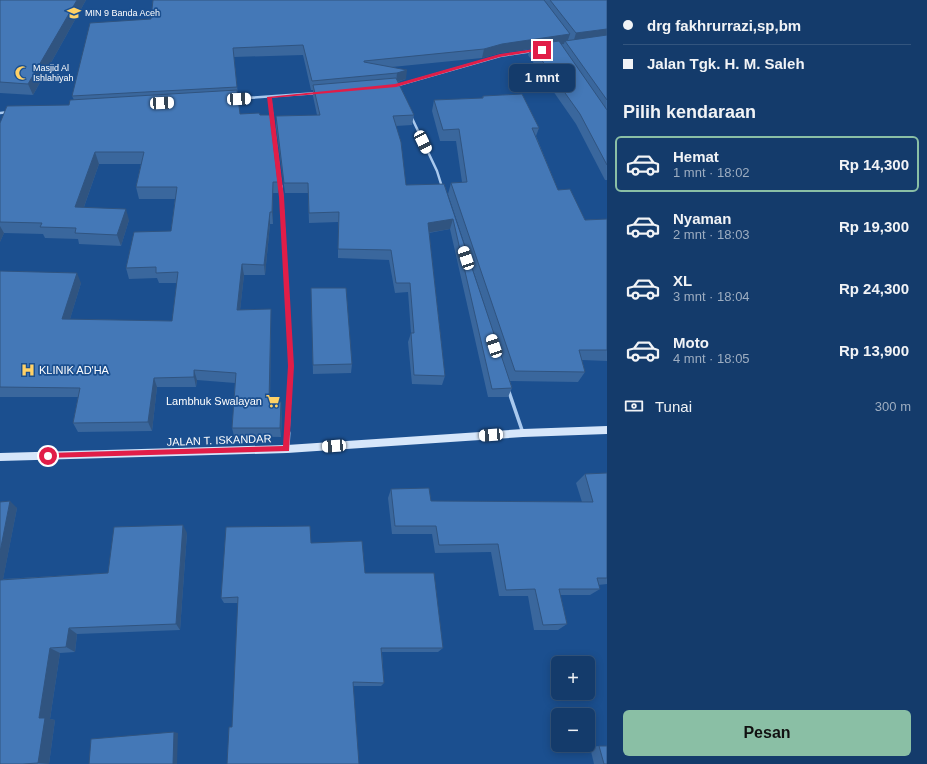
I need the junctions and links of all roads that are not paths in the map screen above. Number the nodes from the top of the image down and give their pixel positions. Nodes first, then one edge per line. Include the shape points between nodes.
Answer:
1 (535, 50) edge
2 (396, 85) junction
3 (388, 86) edge
4 (325, 92) edge
5 (399, 93) edge
6 (270, 97) junction
7 (231, 99) edge
8 (15, 112) edge
9 (0, 113) edge
10 (409, 114) edge
11 (444, 193) edge
12 (506, 380) edge
13 (607, 430) edge
14 (523, 433) junction
15 (287, 449) junction
16 (0, 457) edge

1 - 2 street via 500,56
2 - 3 street
2 - 5 street
4 - 6 street
6 - 7 street
6 - 15 street via 282,197 291,366
8 - 9 street
10 - 11 street via 437,171
12 - 14 street
13 - 14 street, JALAN T. ISKANDAR
14 - 15 street, JALAN T. ISKANDAR
15 - 16 street, JALAN T. ISKANDAR

